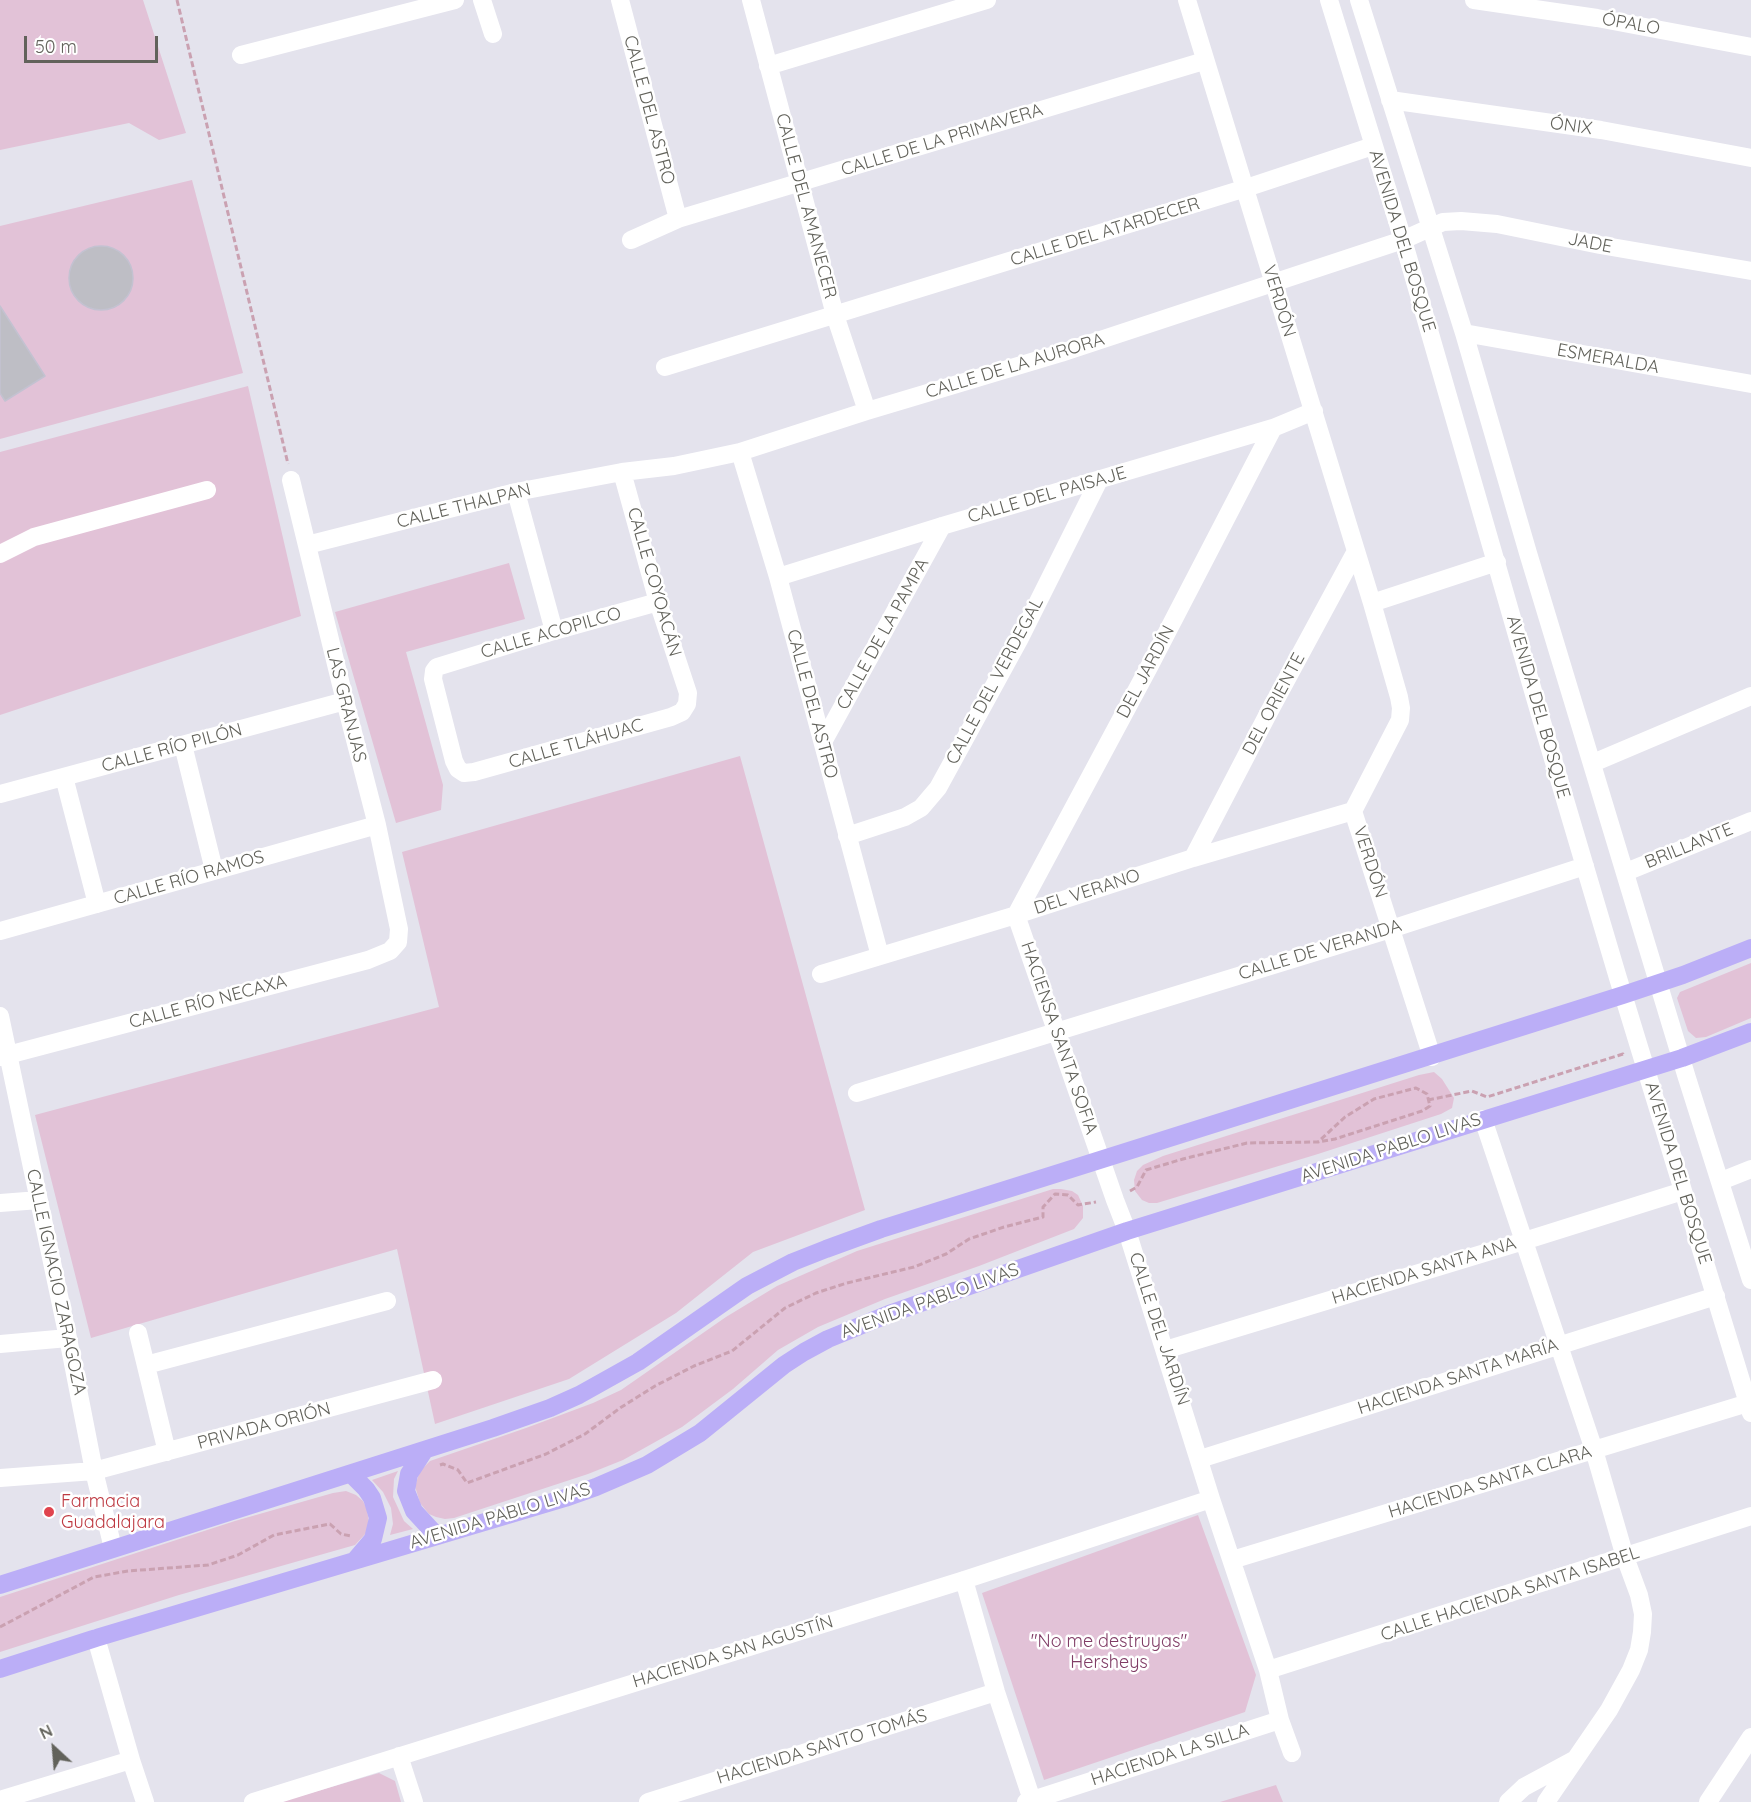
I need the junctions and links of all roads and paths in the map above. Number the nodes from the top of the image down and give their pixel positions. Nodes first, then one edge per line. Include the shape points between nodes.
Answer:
1 (177, 0) edge
2 (455, 0) edge
3 (482, 0) edge
4 (620, 0) edge
5 (751, 0) edge
6 (987, 0) edge
7 (1187, 0) edge
8 (1329, 0) edge
9 (1359, 0) edge
10 (1474, 0) edge
11 (493, 34) dead end
12 (1751, 47) edge
13 (241, 55) dead end
14 (1204, 61) junction
15 (768, 66) junction
16 (1390, 100) junction
17 (1373, 146) junction
18 (1751, 158) edge
19 (800, 183) junction
20 (1246, 188) junction
21 (678, 219) junction
22 (1430, 227) junction
23 (631, 240) dead end
24 (1403, 240) junction
25 (1751, 271) edge
26 (1273, 282) junction
27 (835, 315) junction
28 (1464, 333) junction
29 (665, 367) dead end
30 (1751, 384) edge
31 (867, 411) junction
32 (1314, 411) junction
33 (1273, 428) junction
34 (740, 452) junction
35 (622, 472) junction
36 (291, 480) joint
37 (1099, 480) junction
38 (207, 490) dead end
39 (516, 492) junction
40 (942, 526) junction
41 (307, 545) junction
42 (1356, 551) junction
43 (0, 554) edge
44 (1497, 562) junction
45 (778, 577) junction
46 (658, 602) junction
47 (1372, 603) junction
48 (554, 631) junction
49 (688, 693) joint
50 (1751, 696) edge
51 (345, 701) junction
52 (823, 742) junction
53 (183, 745) junction
54 (454, 761) joint
55 (1593, 763) junction
56 (64, 777) junction
57 (0, 794) edge
58 (1353, 811) junction
59 (1751, 820) edge
60 (377, 825) junction
61 (847, 836) junction
62 (1193, 858) junction
63 (1585, 866) junction
64 (214, 870) junction
65 (1626, 872) junction
66 (97, 904) junction
67 (1016, 915) junction
68 (1391, 928) junction
69 (399, 929) joint
70 (0, 931) edge
71 (1751, 948) edge
72 (880, 956) junction
73 (821, 974) dead end
74 (1659, 982) junction
75 (1623, 995) junction
76 (0, 1016) edge
77 (1055, 1031) junction
78 (1751, 1032) edge
79 (4, 1056) edge
80 (1431, 1057) junction
81 (1682, 1058) junction
82 (1637, 1071) junction
83 (857, 1093) dead end
84 (1428, 1100) junction
85 (1483, 1119) junction
86 (1318, 1142) junction
87 (1102, 1161) junction
88 (1751, 1169) edge
89 (1721, 1181) junction
90 (1683, 1191) junction
91 (39, 1200) junction
92 (1115, 1200) junction
93 (0, 1203) edge
94 (1127, 1231) junction
95 (1524, 1241) junction
96 (1751, 1280) edge
97 (1716, 1296) junction
98 (387, 1301) dead end
99 (138, 1334) dead end
100 (68, 1338) junction
101 (0, 1344) edge
102 (1558, 1345) junction
103 (1165, 1350) junction
104 (146, 1365) junction
105 (433, 1380) dead end
106 (1749, 1408) edge
107 (424, 1450) junction
108 (1594, 1450) junction
109 (167, 1452) junction
110 (1200, 1459) junction
111 (433, 1468) dead end
112 (94, 1471) junction
113 (351, 1474) junction
114 (0, 1479) edge
115 (1212, 1500) junction
116 (1751, 1516) edge
117 (352, 1536) dead end
118 (437, 1536) junction
119 (113, 1548) junction
120 (1625, 1557) junction
121 (356, 1559) junction
122 (1232, 1560) junction
123 (964, 1580) junction
124 (0, 1585) edge
125 (0, 1627) edge
126 (96, 1638) junction
127 (0, 1670) edge
128 (1268, 1670) junction
129 (996, 1692) junction
130 (1280, 1720) junction
131 (1751, 1737) edge
132 (1292, 1753) dead end
133 (399, 1756) junction
134 (131, 1760) junction
135 (1575, 1760) junction
136 (0, 1800) edge
137 (1029, 1801) edge
138 (145, 1802) edge
139 (253, 1802) edge
140 (414, 1802) edge
141 (648, 1802) edge
142 (1508, 1802) edge
143 (1546, 1802) edge
144 (1708, 1802) edge

1 - 36 path
2 - 13 street
3 - 11 street
4 - 21 street, CALLE DEL ASTRO
5 - 15 street, CALLE DEL AMANECER
6 - 15 street
7 - 14 street, VERDÓN
8 - 17 street, AVENIDA DEL BOSQUE
9 - 16 street, AVENIDA DEL BOSQUE
10 - 12 street, ÓPALO
14 - 19 street, CALLE DE LA PRIMAVERA
14 - 20 street, VERDÓN
15 - 19 street, CALLE DEL AMANECER
16 - 18 street, ÓNIX via 1601,130
16 - 22 street, AVENIDA DEL BOSQUE
17 - 20 street, CALLE DEL ATARDECER
17 - 24 street, AVENIDA DEL BOSQUE
19 - 21 street, CALLE DE LA PRIMAVERA
19 - 27 street, CALLE DEL AMANECER
20 - 26 street, VERDÓN
20 - 27 street, CALLE DEL ATARDECER
21 - 23 street, CALLE DE LA PRIMAVERA
22 - 24 street, JADE
22 - 25 street, JADE via 1461,221 1497,224
22 - 28 street, AVENIDA DEL BOSQUE
24 - 26 street, CALLE DE LA AURORA
24 - 44 street, AVENIDA DEL BOSQUE
26 - 31 street, CALLE DE LA AURORA via 1061,353
26 - 32 street, VERDÓN
27 - 29 street, CALLE DEL ATARDECER
27 - 31 street, CALLE DEL AMANECER
28 - 30 street, ESMERALDA
28 - 55 street, AVENIDA DEL BOSQUE
31 - 34 street, CALLE DE LA AURORA
32 - 33 street, CALLE DEL PAISAJE
32 - 42 street, VERDÓN
33 - 37 street, CALLE DEL PAISAJE
33 - 67 street, DEL JARDÍN
34 - 35 street, CALLE DE LA AURORA
34 - 45 street, CALLE DEL ASTRO
35 - 39 street, CALLE THALPAN
35 - 46 street, CALLE COYOACÁN
36 - 41 street, LAS GRANJAS
37 - 40 street, CALLE DEL PAISAJE
37 - 61 street, CALLE DEL VERDEGAL via 1019,640 938,788 921,808 905,817
38 - 43 street via 34,537
39 - 41 street, CALLE THALPAN
39 - 48 street
40 - 45 street, CALLE DEL PAISAJE
40 - 52 street, CALLE DE LA PAMPA
41 - 51 street, LAS GRANJAS
42 - 47 street, VERDÓN
42 - 62 street, DEL ORIENTE
44 - 47 street
44 - 63 street, AVENIDA DEL BOSQUE
45 - 52 street, CALLE DEL ASTRO
46 - 48 street, CALLE ACOPILCO
46 - 49 street, CALLE COYOACÁN
47 - 58 street, VERDÓN via 1401,708 1400,720
48 - 54 street, CALLE ACOPILCO via 437,667 433,679
49 - 54 street, CALLE TLÁHUAC via 682,712 671,717 474,772 464,773
50 - 55 street
51 - 53 street, CALLE RÍO PILÓN
51 - 60 street, LAS GRANJAS
52 - 61 street, CALLE DEL ASTRO
53 - 56 street, CALLE RÍO PILÓN
53 - 64 street
55 - 65 street, AVENIDA DEL BOSQUE
56 - 57 street, CALLE RÍO PILÓN
56 - 66 street
58 - 62 street, DEL VERANO
58 - 68 street, VERDÓN
59 - 65 street, BRILLANTE
60 - 64 street, CALLE RÍO RAMOS
60 - 69 street, LAS GRANJAS
61 - 72 street, CALLE DEL ASTRO
62 - 67 street, DEL VERANO
63 - 68 street, CALLE DE VERANDA
63 - 75 street, AVENIDA DEL BOSQUE
64 - 66 street, CALLE RÍO RAMOS
65 - 74 street, AVENIDA DEL BOSQUE
66 - 70 street, CALLE RÍO RAMOS
67 - 72 street, DEL VERANO
67 - 77 street, HACIENSA SANTA SOFIA
68 - 77 street, CALLE DE VERANDA
68 - 80 street, VERDÓN
69 - 79 street, CALLE RÍO NECAXA via 398,942 390,951 368,960
71 - 74 main road
72 - 73 street, DEL VERANO
74 - 75 main road
74 - 81 street, AVENIDA DEL BOSQUE
75 - 80 main road
75 - 82 street, AVENIDA DEL BOSQUE
76 - 79 street, CALLE IGNACIO ZARAGOZA
77 - 83 street, CALLE DE VERANDA
77 - 87 street, HACIENSA SANTA SOFIA
78 - 81 main road, AVENIDA PABLO LIVAS
79 - 91 street, CALLE IGNACIO ZARAGOZA
80 - 87 main road
81 - 82 main road, AVENIDA PABLO LIVAS
81 - 89 street, AVENIDA DEL BOSQUE
82 - 84 path via 1623,1054 1487,1097 1472,1091
82 - 85 main road, AVENIDA PABLO LIVAS
82 - 90 street, AVENIDA DEL BOSQUE
84 - 86 path via 1430,1106 1422,1111
84 - 86 path via 1427,1094 1416,1088 1374,1099 1345,1117
85 - 94 main road, AVENIDA PABLO LIVAS
85 - 95 street
86 - 92 path via 1247,1143 1183,1159 1146,1170 1137,1187
87 - 92 street, CALLE DEL JARDÍN
87 - 107 main road via 880,1229 793,1262 747,1286 638,1362 579,1395
88 - 89 street
89 - 96 street, AVENIDA DEL BOSQUE
90 - 95 street, HACIENDA SANTA ANA
90 - 97 street, AVENIDA DEL BOSQUE
91 - 93 street
91 - 100 street, CALLE IGNACIO ZARAGOZA
92 - 94 street, CALLE DEL JARDÍN
92 - 111 path via 1078,1205 1068,1195 1055,1194 1043,1207 1043,1217 969,1239 914,1267 816,1293 785,1308 732,1351 655,1386 585,1434 546,1454 467,1483 458,1470 442,1464
94 - 103 street, CALLE DEL JARDÍN
94 - 118 main road, AVENIDA PABLO LIVAS via 857,1326 784,1365 700,1433 647,1465 565,1498
95 - 102 street
95 - 103 street, HACIENDA SANTA ANA
97 - 102 street, HACIENDA SANTA MARÍA
97 - 106 street, AVENIDA DEL BOSQUE
98 - 104 street
99 - 104 street
100 - 101 street
100 - 112 street, CALLE IGNACIO ZARAGOZA
102 - 108 street
102 - 110 street, HACIENDA SANTA MARÍA
103 - 110 street, CALLE DEL JARDÍN
104 - 109 street
105 - 109 street, PRIVADA ORIÓN
106 - 108 street, HACIENDA SANTA CLARA
107 - 113 main road
107 - 118 main road via 409,1474 406,1491 414,1511
108 - 120 street
108 - 122 street, HACIENDA SANTA CLARA
109 - 112 street, PRIVADA ORIÓN
110 - 115 street, CALLE DEL JARDÍN
112 - 114 street, PRIVADA ORIÓN
112 - 119 street, CALLE IGNACIO ZARAGOZA
113 - 119 main road
113 - 121 main road via 372,1498 378,1518 374,1539
115 - 122 street, CALLE DEL JARDÍN
115 - 123 street, HACIENDA SAN AGUSTÍN
116 - 120 street, CALLE HACIENDA SANTA ISABEL
117 - 125 path via 341,1534 330,1524 274,1535 238,1555 208,1565 94,1577
118 - 121 main road, AVENIDA PABLO LIVAS
119 - 124 main road
120 - 128 street, CALLE HACIENDA SANTA ISABEL
120 - 135 street via 1642,1614 1639,1650 1609,1710
121 - 126 main road, AVENIDA PABLO LIVAS
122 - 128 street, CALLE DEL JARDÍN
123 - 129 street
123 - 133 street, HACIENDA SAN AGUSTÍN
126 - 127 main road, AVENIDA PABLO LIVAS
126 - 134 street
128 - 130 street, CALLE DEL JARDÍN
129 - 137 street
129 - 141 street, HACIENDA SANTO TOMÁS
130 - 132 street, CALLE DEL JARDÍN
130 - 137 street, HACIENDA LA SILLA
131 - 144 street
133 - 139 street, HACIENDA SAN AGUSTÍN
133 - 140 street
134 - 136 street
134 - 138 street
135 - 142 street via 1524,1787
135 - 143 street

